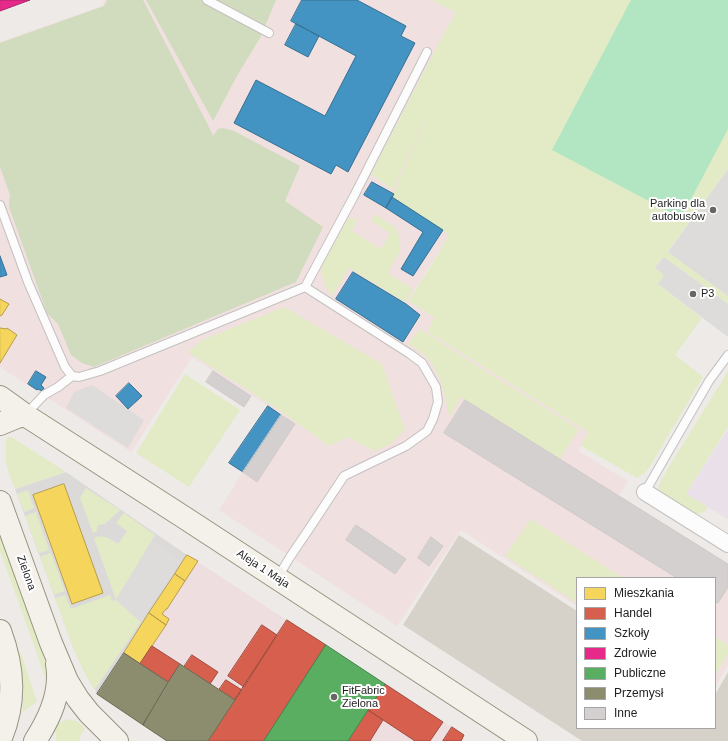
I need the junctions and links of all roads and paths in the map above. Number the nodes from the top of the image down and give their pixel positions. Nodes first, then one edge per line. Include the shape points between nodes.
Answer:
1 (207, 0) edge
2 (269, 33) dead end
3 (428, 52) dead end
4 (0, 205) edge
5 (305, 287) junction
6 (728, 355) edge
7 (72, 376) junction
8 (0, 397) edge
9 (25, 415) junction
10 (0, 424) edge
11 (645, 492) joint
12 (0, 502) edge
13 (728, 544) edge
14 (277, 579) junction
15 (0, 631) edge
16 (51, 643) junction
17 (0, 740) edge
18 (35, 741) edge
19 (117, 741) edge
20 (526, 741) edge

1 - 2 lane
3 - 5 lane
4 - 7 lane via 28,282 65,367
5 - 7 lane via 100,371 79,377
5 - 14 lane via 422,363 436,387 438,402 426,431 406,446 344,476
6 - 11 lane via 709,381
7 - 9 lane via 44,395
8 - 9 street, Aleja 1 Maja
9 - 10 street
9 - 14 street, Aleja 1 Maja
11 - 13 street
12 - 16 street, Zielona
14 - 20 street, Aleja 1 Maja
15 - 17 street via 7,653 12,686 11,702
16 - 18 street, Zielona via 58,672 58,691 46,722
16 - 19 street, Zielona via 67,681 78,699

